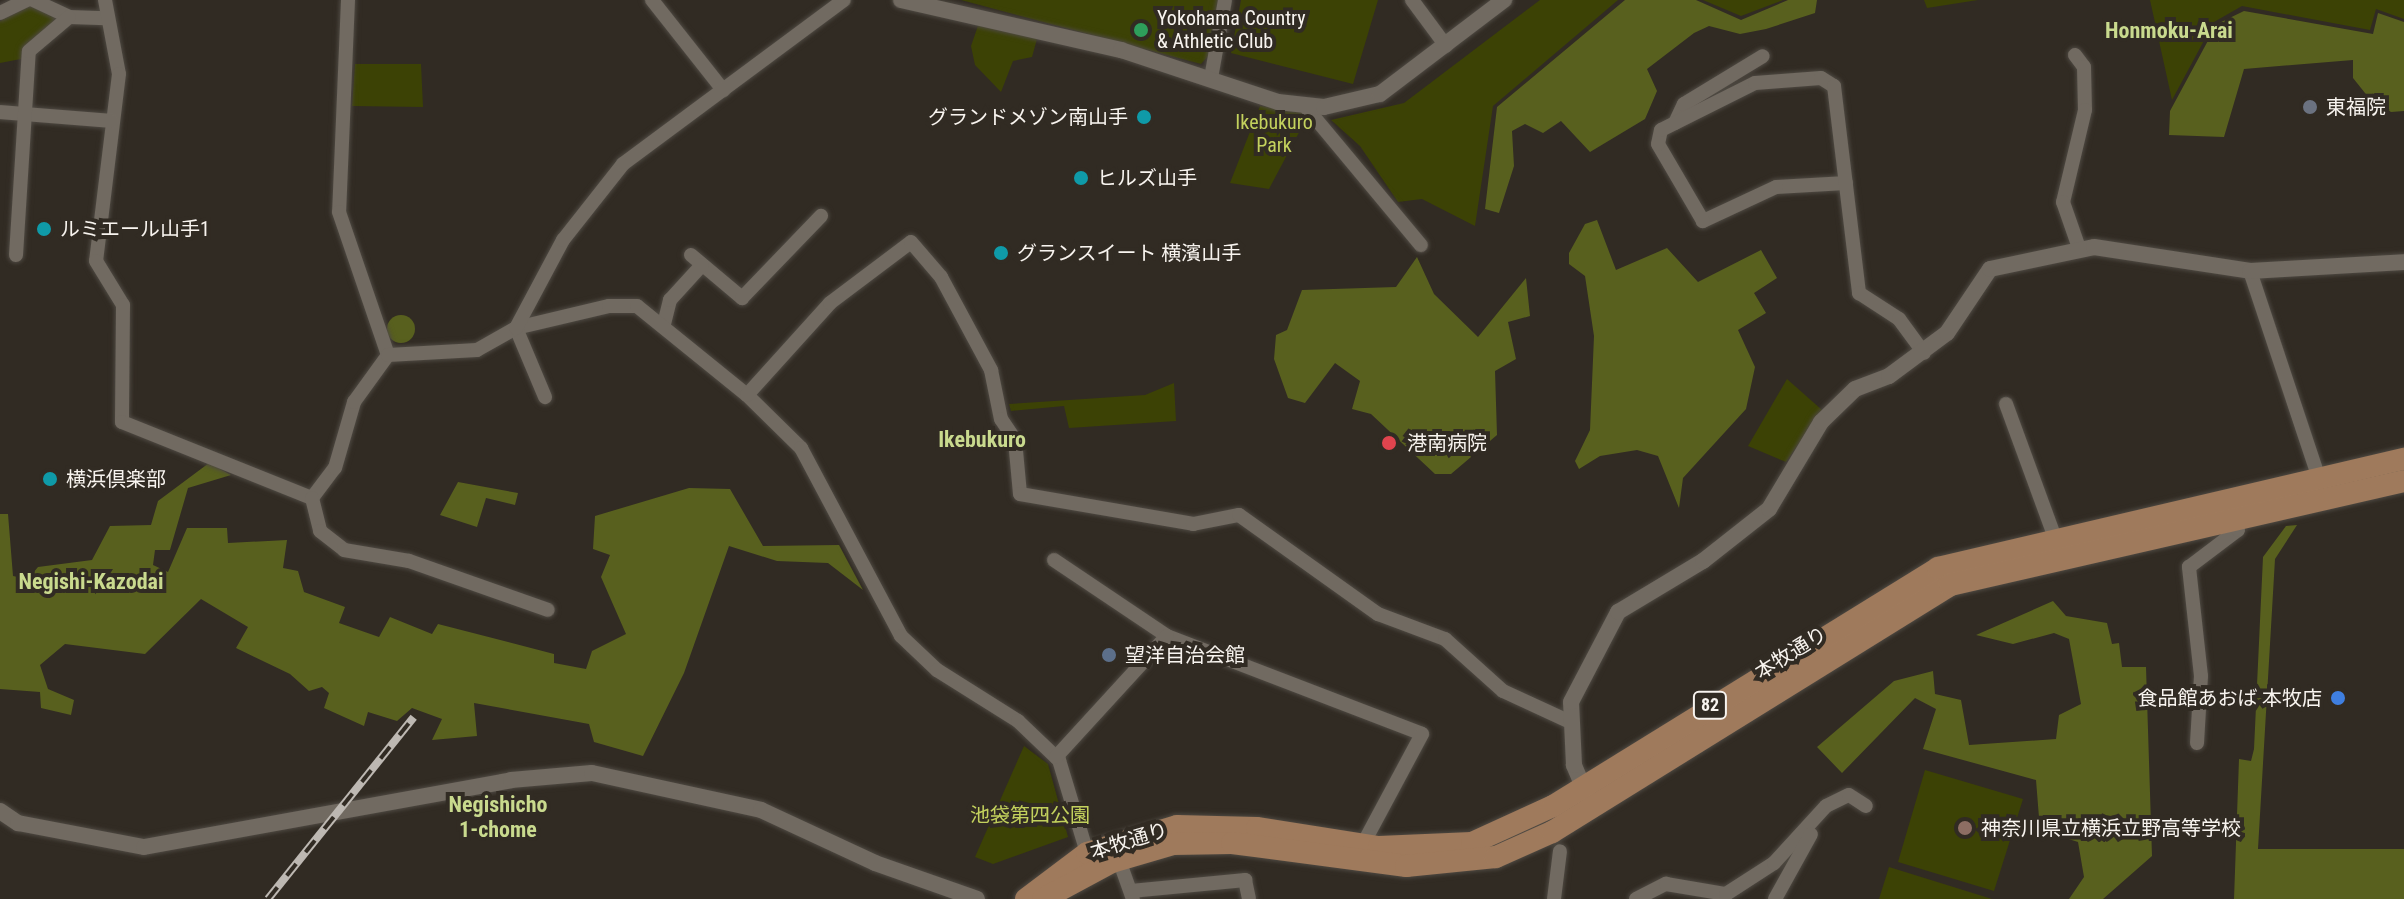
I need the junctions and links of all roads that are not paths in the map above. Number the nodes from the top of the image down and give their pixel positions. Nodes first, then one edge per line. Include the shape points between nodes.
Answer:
1 (30, 0) edge
2 (105, 0) edge
3 (348, 0) edge
4 (652, 0) edge
5 (844, 0) edge
6 (901, 0) edge
7 (1225, 0) edge
8 (1412, 0) edge
9 (1504, 0) edge
10 (0, 13) edge
11 (69, 17) junction
12 (106, 18) junction
13 (1446, 46) junction
14 (2075, 55) dead end
15 (1763, 56) dead end
16 (1211, 78) junction
17 (723, 90) junction
18 (1305, 106) junction
19 (0, 112) edge
20 (29, 114) junction
21 (112, 121) junction
22 (1675, 123) junction
23 (1846, 183) junction
24 (821, 216) dead end
25 (1421, 245) dead end
26 (2079, 248) junction
27 (16, 255) dead end
28 (2404, 262) edge
29 (2250, 271) junction
30 (664, 324) junction
31 (516, 328) junction
32 (1924, 353) junction
33 (388, 355) junction
34 (747, 395) junction
35 (545, 397) dead end
36 (2006, 404) dead end
37 (2404, 459) edge
38 (2404, 481) edge
39 (2320, 496) junction
40 (312, 498) junction
41 (2233, 506) junction
42 (2055, 538) junction
43 (1054, 560) dead end
44 (548, 610) dead end
45 (1167, 636) junction
46 (1568, 721) junction
47 (2197, 743) dead end
48 (1056, 757) junction
49 (1588, 797) junction
50 (1826, 806) junction
51 (1866, 806) dead end
52 (0, 811) edge
53 (1363, 844) junction
54 (1560, 851) dead end
55 (1087, 853) junction
56 (1119, 860) junction
57 (1132, 895) edge
58 (1727, 896) edge
59 (977, 899) edge
60 (1026, 899) edge
61 (1043, 899) edge
62 (1249, 899) edge
63 (1554, 899) edge
64 (1636, 899) edge
65 (1775, 899) edge

1 - 10 street
1 - 11 street
2 - 12 street
3 - 33 street via 339,212
4 - 17 street
5 - 17 street
6 - 16 street via 1121,50
7 - 16 street
8 - 13 street
9 - 13 street
11 - 12 street
11 - 20 street via 29,51
12 - 21 street via 119,74
13 - 18 street via 1380,94
14 - 26 street via 2084,67 2085,110 2063,202
15 - 22 street via 1684,104
16 - 18 street
17 - 31 street via 623,164 592,198
18 - 25 street
19 - 20 street
20 - 21 street
20 - 27 street
21 - 40 street via 96,261 123,305 122,422
22 - 23 street via 1755,83 1821,78 1834,86
22 - 23 street via 1661,130 1658,144 1703,221 1776,187
23 - 32 street via 1859,293 1899,319
24 - 30 street via 742,298 697,260 670,300
26 - 29 street
26 - 32 street via 1990,269 1971,307
28 - 29 street
29 - 39 street
30 - 31 street via 637,306 609,306
30 - 34 street
31 - 33 street via 477,350
31 - 35 street
32 - 46 street via 1855,389 1821,422 1769,509 1738,537 1618,612 1571,702
33 - 40 street via 354,402 335,468
34 - 46 street via 830,303 911,242 941,277 991,370 1001,419 1015,440 1020,494 1193,524 1239,515 1378,614 1445,639 1503,691
34 - 48 street via 801,448 901,636
36 - 42 street
37 - 39 main road, 本牧通り / 82
38 - 39 main road, 本牧通り / 82
39 - 41 main road, 本牧通り / 82
40 - 44 street via 320,531 344,550 409,561
41 - 42 main road, 本牧通り / 82
41 - 47 street via 2238,530 2189,567 2201,676
41 - 49 main road, 本牧通り / 82 via 1950,585
42 - 49 main road, 本牧通り / 82 via 1974,556 1899,588
43 - 45 street
45 - 48 street
45 - 53 street via 1422,734
46 - 49 street
48 - 55 street via 1070,782
49 - 53 main road, 本牧通り / 82 via 1472,843
49 - 56 main road, 本牧通り / 82 via 1496,857 1446,865 1370,865 1196,842
50 - 51 street via 1849,795
50 - 58 street via 1762,873
50 - 65 street
52 - 59 street via 18,823 148,847 511,780 592,773 761,810 875,863
53 - 55 main road, 本牧通り / 82 via 1202,825 1153,830
54 - 63 street
55 - 60 main road, 本牧通り / 82
56 - 57 street
56 - 61 main road, 本牧通り / 82
57 - 62 street via 1245,880
58 - 64 street via 1666,884

